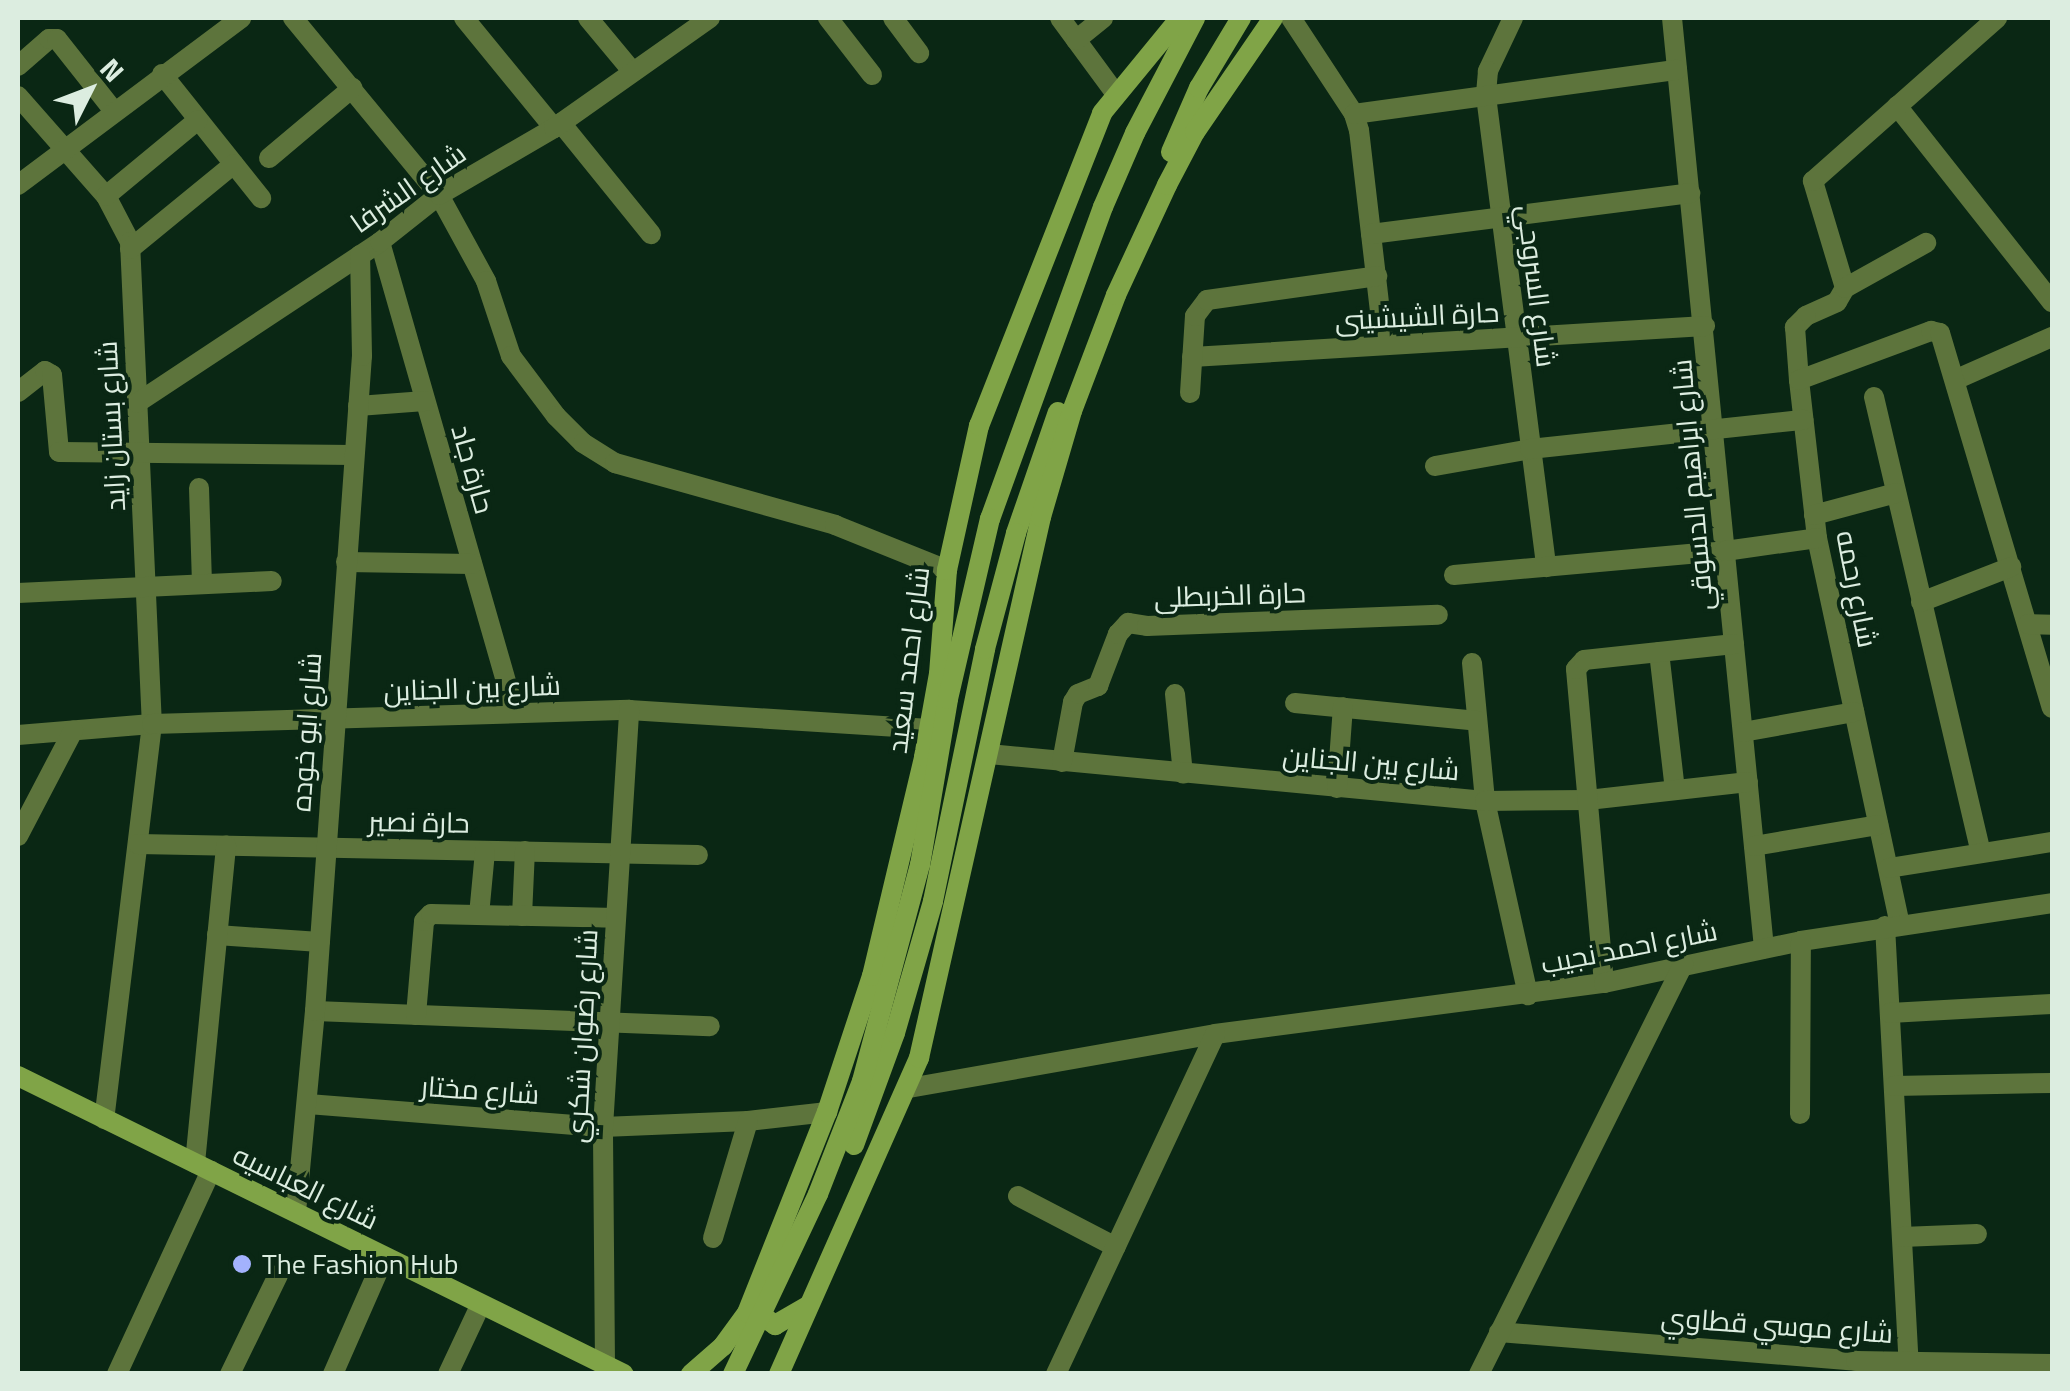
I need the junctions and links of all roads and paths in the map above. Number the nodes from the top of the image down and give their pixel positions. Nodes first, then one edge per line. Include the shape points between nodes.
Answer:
1 (241, 18) edge
2 (293, 18) edge
3 (464, 18) edge
4 (588, 18) edge
5 (828, 18) edge
6 (893, 18) edge
7 (1060, 18) edge
8 (1103, 18) edge
9 (1180, 18) edge
10 (1196, 18) edge
11 (1241, 18) edge
12 (1273, 18) edge
13 (1291, 18) edge
14 (1512, 18) edge
15 (1672, 18) edge
16 (1996, 18) edge
17 (703, 19) edge
18 (212, 25) edge
19 (1076, 40) junction
20 (919, 52) dead end
21 (18, 66) edge
22 (1677, 70) junction
23 (633, 72) junction
24 (162, 74) junction
25 (872, 75) dead end
26 (352, 88) junction
27 (1115, 93) junction
28 (18, 96) edge
29 (1486, 96) junction
30 (1897, 106) junction
31 (113, 110) junction
32 (1354, 114) junction
33 (198, 120) junction
34 (558, 125) junction
35 (62, 150) junction
36 (268, 158) dead end
37 (234, 164) junction
38 (18, 186) edge
39 (1690, 193) junction
40 (439, 195) junction
41 (106, 196) junction
42 (261, 198) dead end
43 (1500, 218) junction
44 (650, 234) dead end
45 (1372, 234) junction
46 (380, 242) junction
47 (1926, 244) dead end
48 (130, 249) junction
49 (360, 256) junction
50 (1376, 276) junction
51 (1845, 288) junction
52 (2052, 302) edge
53 (1705, 326) junction
54 (1516, 338) junction
55 (2052, 338) edge
56 (1384, 345) junction
57 (1192, 357) junction
58 (1957, 379) junction
59 (1800, 380) junction
60 (18, 392) edge
61 (1190, 392) dead end
62 (1874, 397) dead end
63 (425, 401) junction
64 (137, 402) junction
65 (358, 406) junction
66 (1804, 420) junction
67 (1712, 430) junction
68 (1530, 449) junction
69 (142, 454) junction
70 (354, 455) junction
71 (1434, 466) dead end
72 (199, 488) dead end
73 (1896, 493) junction
74 (1814, 514) junction
75 (1817, 538) junction
76 (1725, 551) junction
77 (346, 562) junction
78 (472, 564) junction
79 (1546, 567) junction
80 (2011, 567) junction
81 (947, 570) junction
82 (1454, 575) dead end
83 (272, 580) dead end
84 (202, 584) junction
85 (145, 586) junction
86 (18, 593) edge
87 (1921, 602) junction
88 (1438, 615) dead end
89 (2028, 624) junction
90 (2052, 625) edge
91 (1734, 644) junction
92 (1659, 652) junction
93 (1472, 663) dead end
94 (1002, 692) junction
95 (1175, 694) dead end
96 (936, 699) junction
97 (1296, 703) dead end
98 (1343, 708) junction
99 (2052, 708) edge
100 (629, 710) junction
101 (514, 712) junction
102 (1854, 712) junction
103 (334, 721) junction
104 (1477, 721) junction
105 (152, 724) junction
106 (72, 731) junction
107 (1742, 732) junction
108 (18, 735) edge
109 (928, 735) junction
110 (989, 752) junction
111 (1062, 762) junction
112 (1183, 774) junction
113 (1748, 782) junction
114 (1337, 788) junction
115 (1675, 790) junction
116 (1588, 800) junction
117 (1484, 801) junction
118 (1878, 825) junction
119 (18, 836) edge
120 (2052, 842) edge
121 (138, 844) junction
122 (226, 846) junction
123 (1754, 846) junction
124 (325, 848) junction
125 (484, 851) junction
126 (525, 851) junction
127 (620, 853) junction
128 (1981, 853) junction
129 (698, 855) dead end
130 (1889, 868) junction
131 (2052, 903) edge
132 (479, 914) junction
133 (522, 916) junction
134 (616, 918) junction
135 (1892, 926) junction
136 (216, 935) junction
137 (1801, 941) junction
138 (320, 942) junction
139 (1764, 948) junction
140 (1683, 964) junction
141 (1604, 983) junction
142 (1528, 995) junction
143 (2052, 1004) edge
144 (315, 1011) junction
145 (1890, 1013) junction
146 (416, 1015) junction
147 (609, 1022) junction
148 (710, 1026) dead end
149 (1215, 1034) junction
150 (18, 1076) edge
151 (2052, 1083) edge
152 (1894, 1086) junction
153 (908, 1088) junction
154 (308, 1104) junction
155 (827, 1112) junction
156 (1800, 1114) dead end
157 (104, 1119) junction
158 (748, 1120) junction
159 (603, 1126) junction
160 (203, 1167) junction
161 (1018, 1196) dead end
162 (296, 1212) junction
163 (1977, 1234) dead end
164 (1902, 1236) junction
165 (713, 1238) dead end
166 (1116, 1247) junction
167 (380, 1269) dead end
168 (278, 1276) dead end
169 (754, 1294) junction
170 (481, 1304) junction
171 (810, 1305) junction
172 (1498, 1332) junction
173 (2052, 1364) edge
174 (1853, 1367) edge
175 (1908, 1367) edge
176 (1966, 1368) edge
177 (615, 1369) edge
178 (117, 1374) edge
179 (230, 1374) edge
180 (332, 1374) edge
181 (448, 1374) edge
182 (692, 1374) edge
183 (733, 1374) edge
184 (748, 1374) edge
185 (779, 1374) edge
186 (1056, 1374) edge
187 (1479, 1374) edge

1 - 18 street
2 - 26 street
3 - 34 street
4 - 23 street
5 - 25 street
6 - 20 street
7 - 19 street
8 - 19 street
9 - 27 main road, شارع احمد سعيد
10 - 183 main road, bridge via 1103,206 990,519 948,699 920,865 862,1082 818,1194
11 - 184 main road, bridge via 1199,88 1068,386 1016,533 933,901 895,1033 830,1203
12 - 94 main road via 1195,132 1116,295 1047,493
13 - 32 street
14 - 29 street, شارع السروجي via 1488,71
15 - 22 street, شارع ابراهيم الدسوقي
16 - 30 street
17 - 23 street, شارع الشرفا
18 - 24 street
19 - 27 street
21 - 31 street via 55,38
22 - 29 street
22 - 39 street, شارع ابراهيم الدسوقي
23 - 34 street, شارع الشرفا
24 - 31 street
24 - 33 street
26 - 36 street
26 - 40 street
27 - 81 main road, شارع احمد سعيد via 1082,156 979,426
28 - 35 street, شارع بستان زايد
29 - 32 street
29 - 43 street, شارع السروجي
30 - 51 street via 1814,181
30 - 52 street
31 - 35 street
32 - 45 street
33 - 37 street
33 - 41 street
34 - 40 street, شارع الشرفا
34 - 44 street
35 - 38 street
35 - 41 street, شارع بستان زايد
37 - 42 street
37 - 48 street
39 - 43 street
39 - 53 street, شارع ابراهيم الدسوقي
40 - 46 street, شارع الشرفا
40 - 81 street via 486,281 512,356 583,443 616,463 834,525
41 - 48 street, شارع بستان زايد
43 - 45 street
43 - 54 street, شارع السروجي
45 - 50 street
46 - 49 street, شارع الشرفا
46 - 63 street, حارة جاد
47 - 51 street
48 - 64 street, شارع بستان زايد
49 - 64 street, شارع الشرفا
49 - 65 street, شارع ابو خوده
50 - 56 street
50 - 57 street via 1207,300 1195,316
51 - 59 street, شارع رحمه via 1837,302 1795,327
53 - 54 street, حارة الشيشينى
53 - 67 street, شارع ابراهيم الدسوقي
54 - 56 street, حارة الشيشينى
54 - 68 street, شارع السروجي
55 - 58 street
56 - 57 street, حارة الشيشينى
57 - 61 street
58 - 59 street via 1944,336 1930,330
58 - 80 street
59 - 66 street, شارع رحمه
60 - 69 street via 44,370 52,374 59,452
62 - 73 street
63 - 65 street
63 - 78 street, حارة جاد
64 - 69 street, شارع بستان زايد
65 - 70 street, شارع ابو خوده
66 - 67 street
66 - 74 street, شارع رحمه
67 - 68 street
67 - 76 street, شارع ابراهيم الدسوقي
68 - 71 street
68 - 79 street, شارع السروجي
69 - 70 street
69 - 85 street, شارع بستان زايد
70 - 77 street, شارع ابو خوده
72 - 84 street
73 - 74 street
73 - 87 street
74 - 75 street, شارع رحمه
75 - 76 street
75 - 102 street, شارع رحمه
76 - 79 street
76 - 91 street, شارع ابراهيم الدسوقي
77 - 78 street
77 - 103 street, شارع ابو خوده
78 - 101 street, حارة جاد
79 - 82 street
80 - 87 street
80 - 89 street
81 - 96 main road, شارع احمد سعيد
83 - 84 street
84 - 85 street
85 - 86 street
85 - 105 street, شارع بستان زايد
87 - 128 street
88 - 111 street, حارة الخربطلى via 1128,623 1098,686 1073,702
89 - 90 street
89 - 99 street
91 - 92 street
91 - 107 street, شارع ابراهيم الدسوقي
92 - 115 street
92 - 116 street via 1584,660 1576,669
93 - 104 street
94 - 96 main road via 973,718 944,711
94 - 110 main road
95 - 112 street
96 - 109 main road, شارع احمد سعيد
97 - 98 street
98 - 104 street
98 - 114 street
100 - 101 street, شارع بين الجناين
100 - 109 street, شارع بين الجناين
100 - 127 street, شارع رضوان شكري
101 - 103 street, شارع بين الجناين
102 - 107 street
102 - 118 street, شارع رحمه
103 - 105 street, شارع بين الجناين
103 - 124 street, شارع ابو خوده
104 - 117 street
105 - 106 street, شارع بين الجناين
105 - 121 street, شارع بستان زايد
106 - 108 street, شارع بين الجناين
106 - 119 street
107 - 113 street, شارع ابراهيم الدسوقي
109 - 110 main road via 961,728 978,735
109 - 155 main road, شارع احمد سعيد via 872,976
110 - 111 street, شارع بين الجناين
110 - 153 main road via 931,1015
111 - 112 street, شارع بين الجناين
112 - 114 street, شارع بين الجناين
113 - 115 street, شارع بين الجناين
113 - 123 street, شارع ابراهيم الدسوقي
114 - 117 street, شارع بين الجناين
115 - 116 street, شارع بين الجناين
116 - 117 street, شارع بين الجناين
116 - 141 street
117 - 142 street
118 - 123 street
118 - 130 street, شارع رحمه
120 - 128 street
121 - 122 street, حارة نصير
121 - 157 street, شارع بستان زايد
122 - 124 street, حارة نصير
122 - 136 street
123 - 139 street, شارع ابراهيم الدسوقي
124 - 125 street, حارة نصير
124 - 138 street, شارع ابو خوده
125 - 126 street, حارة نصير
125 - 132 street
126 - 127 street, حارة نصير
126 - 133 street
127 - 129 street, حارة نصير
127 - 134 street, شارع رضوان شكري
128 - 130 street
130 - 135 street, شارع رحمه
131 - 135 street, شارع احمد نجيب
132 - 133 street
132 - 146 street via 431,914 424,921
133 - 134 street
134 - 147 street, شارع رضوان شكري
135 - 137 street, شارع احمد نجيب
135 - 145 street, شارع رحمه
136 - 138 street
136 - 160 street
137 - 139 street, شارع احمد نجيب
137 - 156 street
138 - 144 street, شارع ابو خوده
139 - 140 street, شارع احمد نجيب
140 - 141 street, شارع احمد نجيب
140 - 172 street
141 - 142 street, شارع احمد نجيب
142 - 149 street, شارع احمد نجيب
143 - 145 street
144 - 146 street
144 - 154 street, شارع ابو خوده
145 - 152 street, شارع رحمه
146 - 147 street
147 - 148 street
147 - 159 street, شارع رضوان شكري
149 - 153 street, شارع احمد نجيب
149 - 166 street
150 - 157 main road, شارع العباسيه
151 - 152 street
152 - 164 street, شارع رحمه
153 - 171 main road
154 - 159 street, شارع مختار
154 - 162 street, شارع ابو خوده
155 - 158 street, شارع مختار
155 - 169 main road, شارع احمد سعيد
157 - 160 main road, شارع العباسيه
158 - 159 street, شارع مختار
158 - 165 street
159 - 177 street, شارع رضوان شكري
160 - 162 main road, شارع العباسيه
160 - 178 street
161 - 166 street
162 - 170 main road, شارع العباسيه
163 - 164 street
164 - 175 street, شارع رحمه
166 - 186 street
167 - 180 street
168 - 179 street
169 - 171 main road via 775,1325
169 - 182 main road, شارع احمد سعيد via 736,1330
170 - 177 main road, شارع العباسيه
170 - 181 street
171 - 185 main road
172 - 174 street, شارع موسي قطاوي
172 - 187 street
173 - 176 street, شارع موسي قطاوي
174 - 175 street, شارع موسي قطاوي
175 - 176 street, شارع موسي قطاوي

